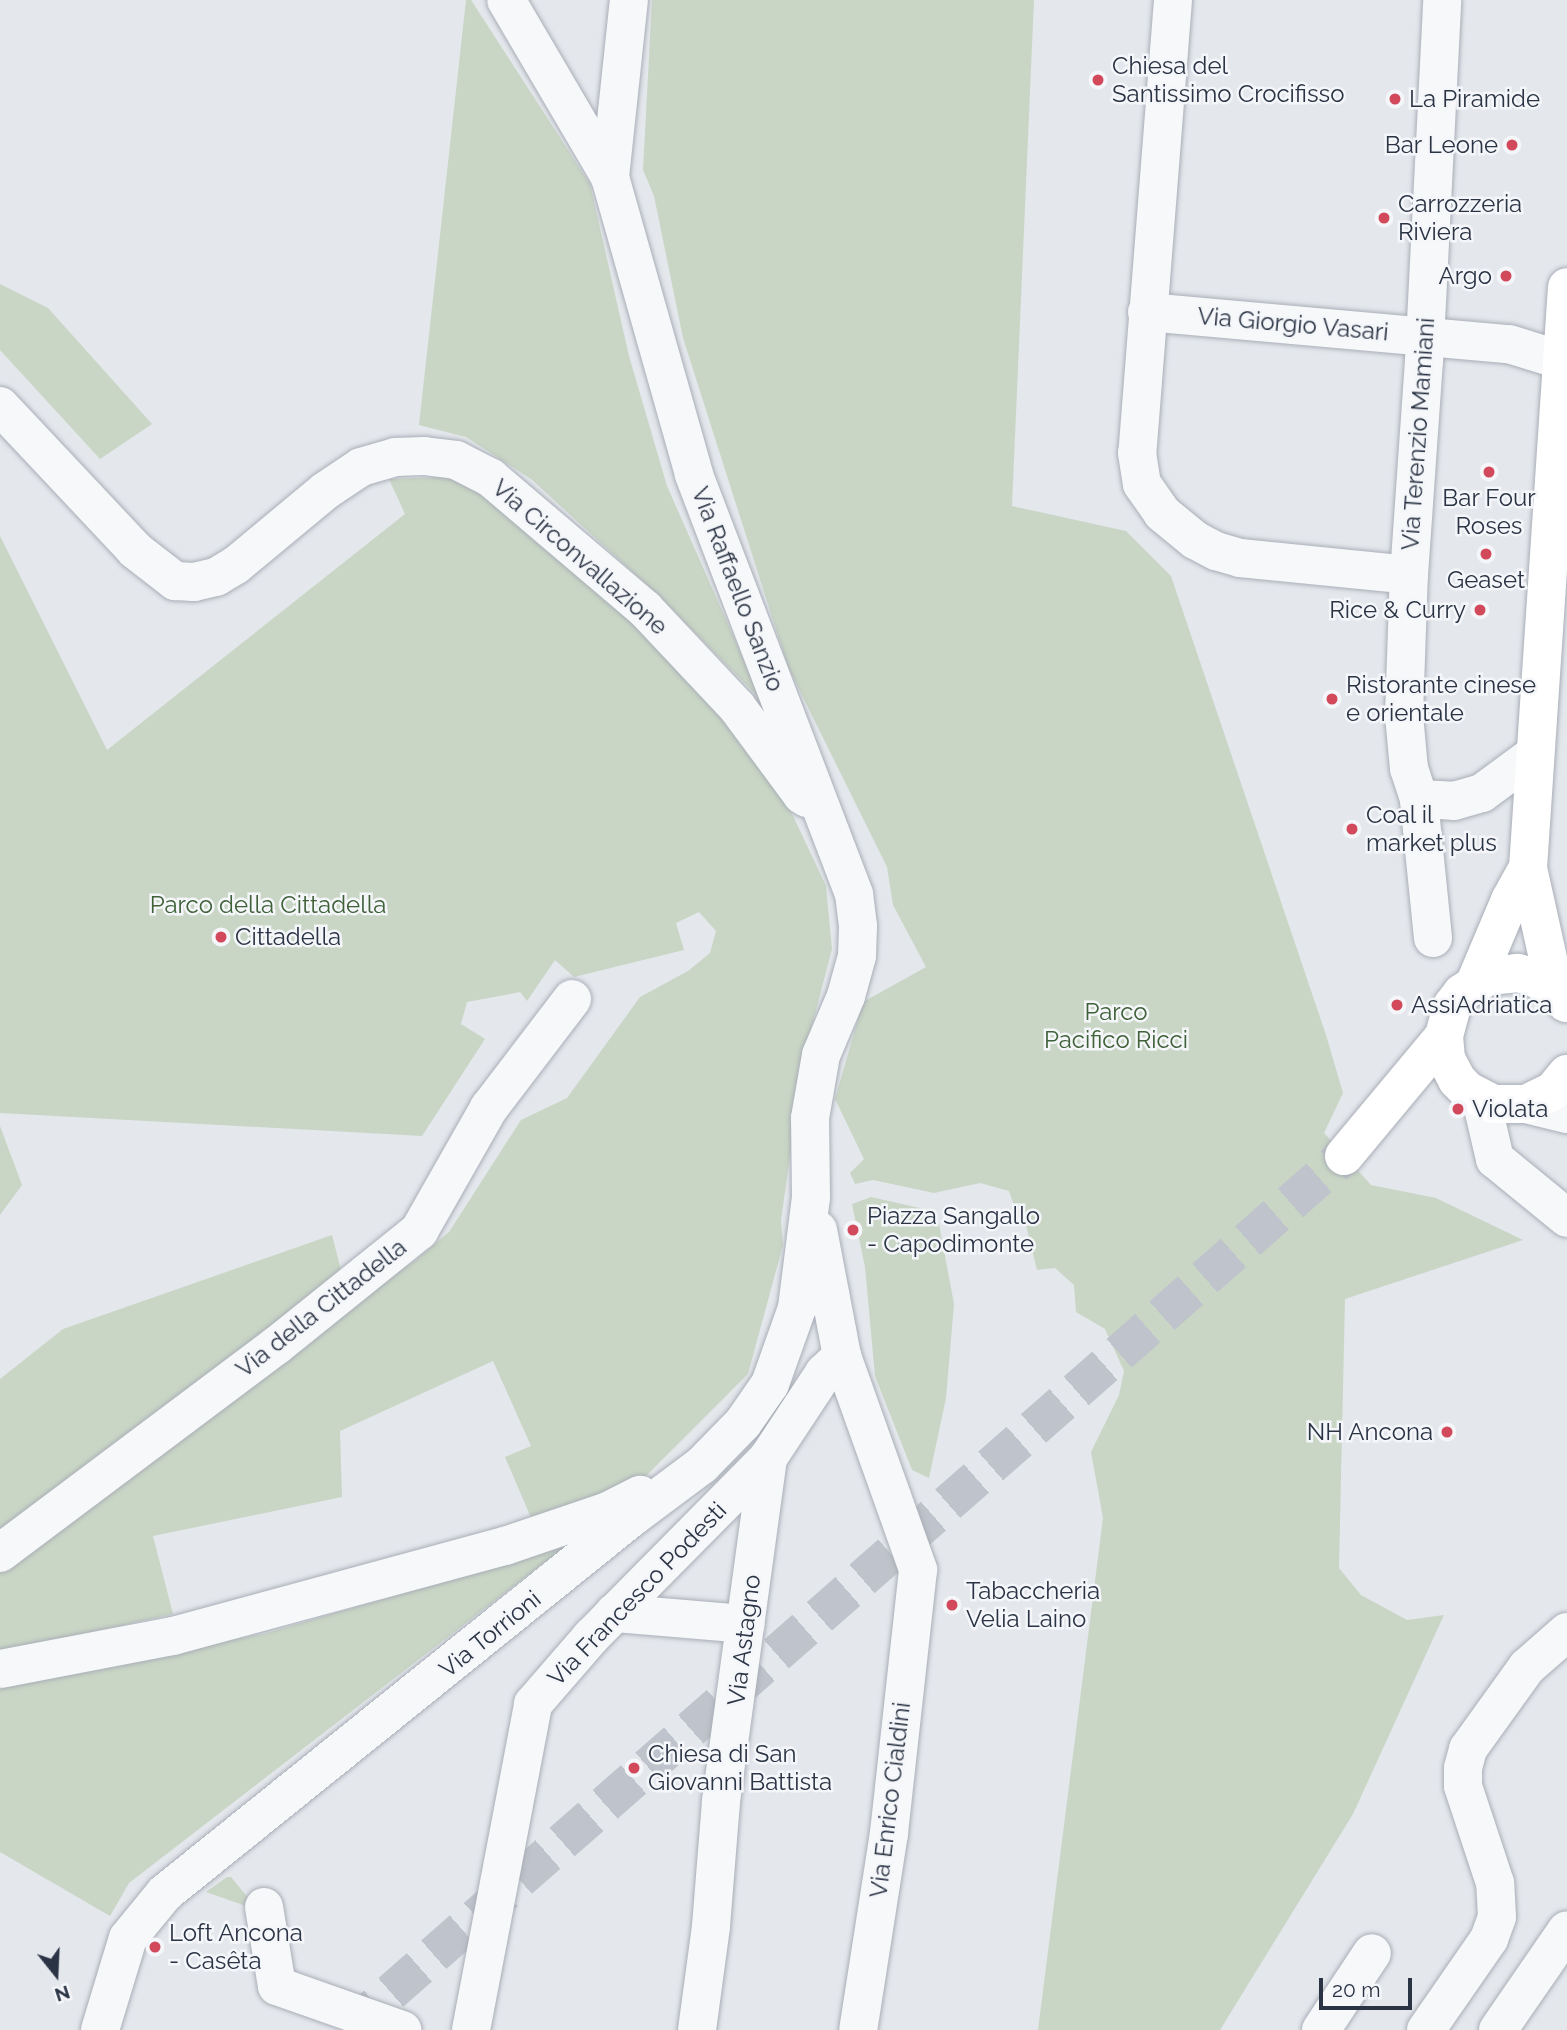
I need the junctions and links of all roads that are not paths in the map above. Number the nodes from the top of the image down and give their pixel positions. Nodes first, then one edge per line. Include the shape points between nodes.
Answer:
1 (506, 0) edge
2 (629, 0) edge
3 (1173, 0) edge
4 (1442, 0) edge
5 (610, 177) junction
6 (1567, 287) edge
7 (1147, 312) junction
8 (1425, 337) junction
9 (1565, 362) edge
10 (0, 406) edge
11 (1409, 575) junction
12 (1535, 754) junction
13 (1419, 799) junction
14 (822, 805) junction
15 (1528, 868) junction
16 (1433, 937) dead end
17 (1475, 983) junction
18 (1561, 997) edge
19 (572, 999) dead end
20 (1444, 1036) junction
21 (1567, 1074) edge
22 (1469, 1090) junction
23 (1527, 1104) junction
24 (1567, 1114) edge
25 (811, 1197) junction
26 (1567, 1218) edge
27 (797, 1308) junction
28 (842, 1356) junction
29 (768, 1458) junction
30 (702, 1465) junction
31 (0, 1553) edge
32 (614, 1613) junction
33 (746, 1624) junction
34 (1567, 1632) edge
35 (0, 1669) edge
36 (264, 1907) dead end
37 (1567, 1930) edge
38 (1373, 1953) dead end
39 (100, 2030) edge
40 (402, 2030) edge
41 (471, 2030) edge
42 (697, 2030) edge
43 (858, 2030) edge
44 (1321, 2030) edge
45 (1426, 2030) edge
46 (1498, 2030) edge

1 - 5 street, Via Raffaello Sanzio
2 - 5 street
3 - 7 street
4 - 8 street, Via Terenzio Mamiani
5 - 14 street, Via Raffaello Sanzio via 694,474
6 - 9 main road
7 - 8 street, Via Giorgio Vasari
7 - 11 street, Via Terenzio Mamiani via 1137,453 1138,474 1154,505 1187,534 1216,551 1240,558
8 - 9 street, Via Giorgio Vasari via 1509,344
8 - 11 street, Via Terenzio Mamiani
9 - 12 main road
10 - 14 street, Via Circonvallazione via 135,550 175,581 194,583 236,565 361,467 394,457 456,460 491,478 645,609 737,707 802,795
11 - 13 street, Via Terenzio Mamiani via 1404,715 1409,769
12 - 13 street via 1482,793 1454,802
12 - 15 main road
13 - 16 street, Via Terenzio Mamiani
14 - 25 street, Via Raffaello Sanzio via 854,894 858,926 857,956 821,1055 810,1118
15 - 17 main road
15 - 18 main road
17 - 18 main road via 1488,976 1518,973 1545,982
17 - 20 main road via 1452,1006
19 - 31 street, Via della Cittadella via 489,1108 418,1231 276,1346
20 - 22 main road via 1447,1059
20 - 22 main road via 1344,1156 1426,1090
21 - 23 main road via 1553,1091
22 - 23 main road via 1506,1106
22 - 26 street via 1495,1159
23 - 24 street
25 - 27 street, Via Torrioni
25 - 28 street
27 - 28 street
27 - 30 street, Via Torrioni via 770,1384 743,1423
28 - 29 street via 824,1373
28 - 43 street, Via Enrico Cialdini via 918,1570 889,1833
29 - 32 street, Via Francesco Podesti
29 - 33 street, Via Astagno
30 - 35 street via 608,1511 505,1546 173,1636
30 - 39 street, Via Torrioni via 165,1894 128,1938
32 - 33 street
32 - 41 street, Via Francesco Podesti via 533,1704
33 - 42 street, Via Astagno via 721,1801
34 - 45 street via 1527,1667 1468,1749 1463,1768 1465,1797 1495,1883 1497,1917 1489,1939
36 - 40 street via 277,1986
37 - 46 street
38 - 44 street

